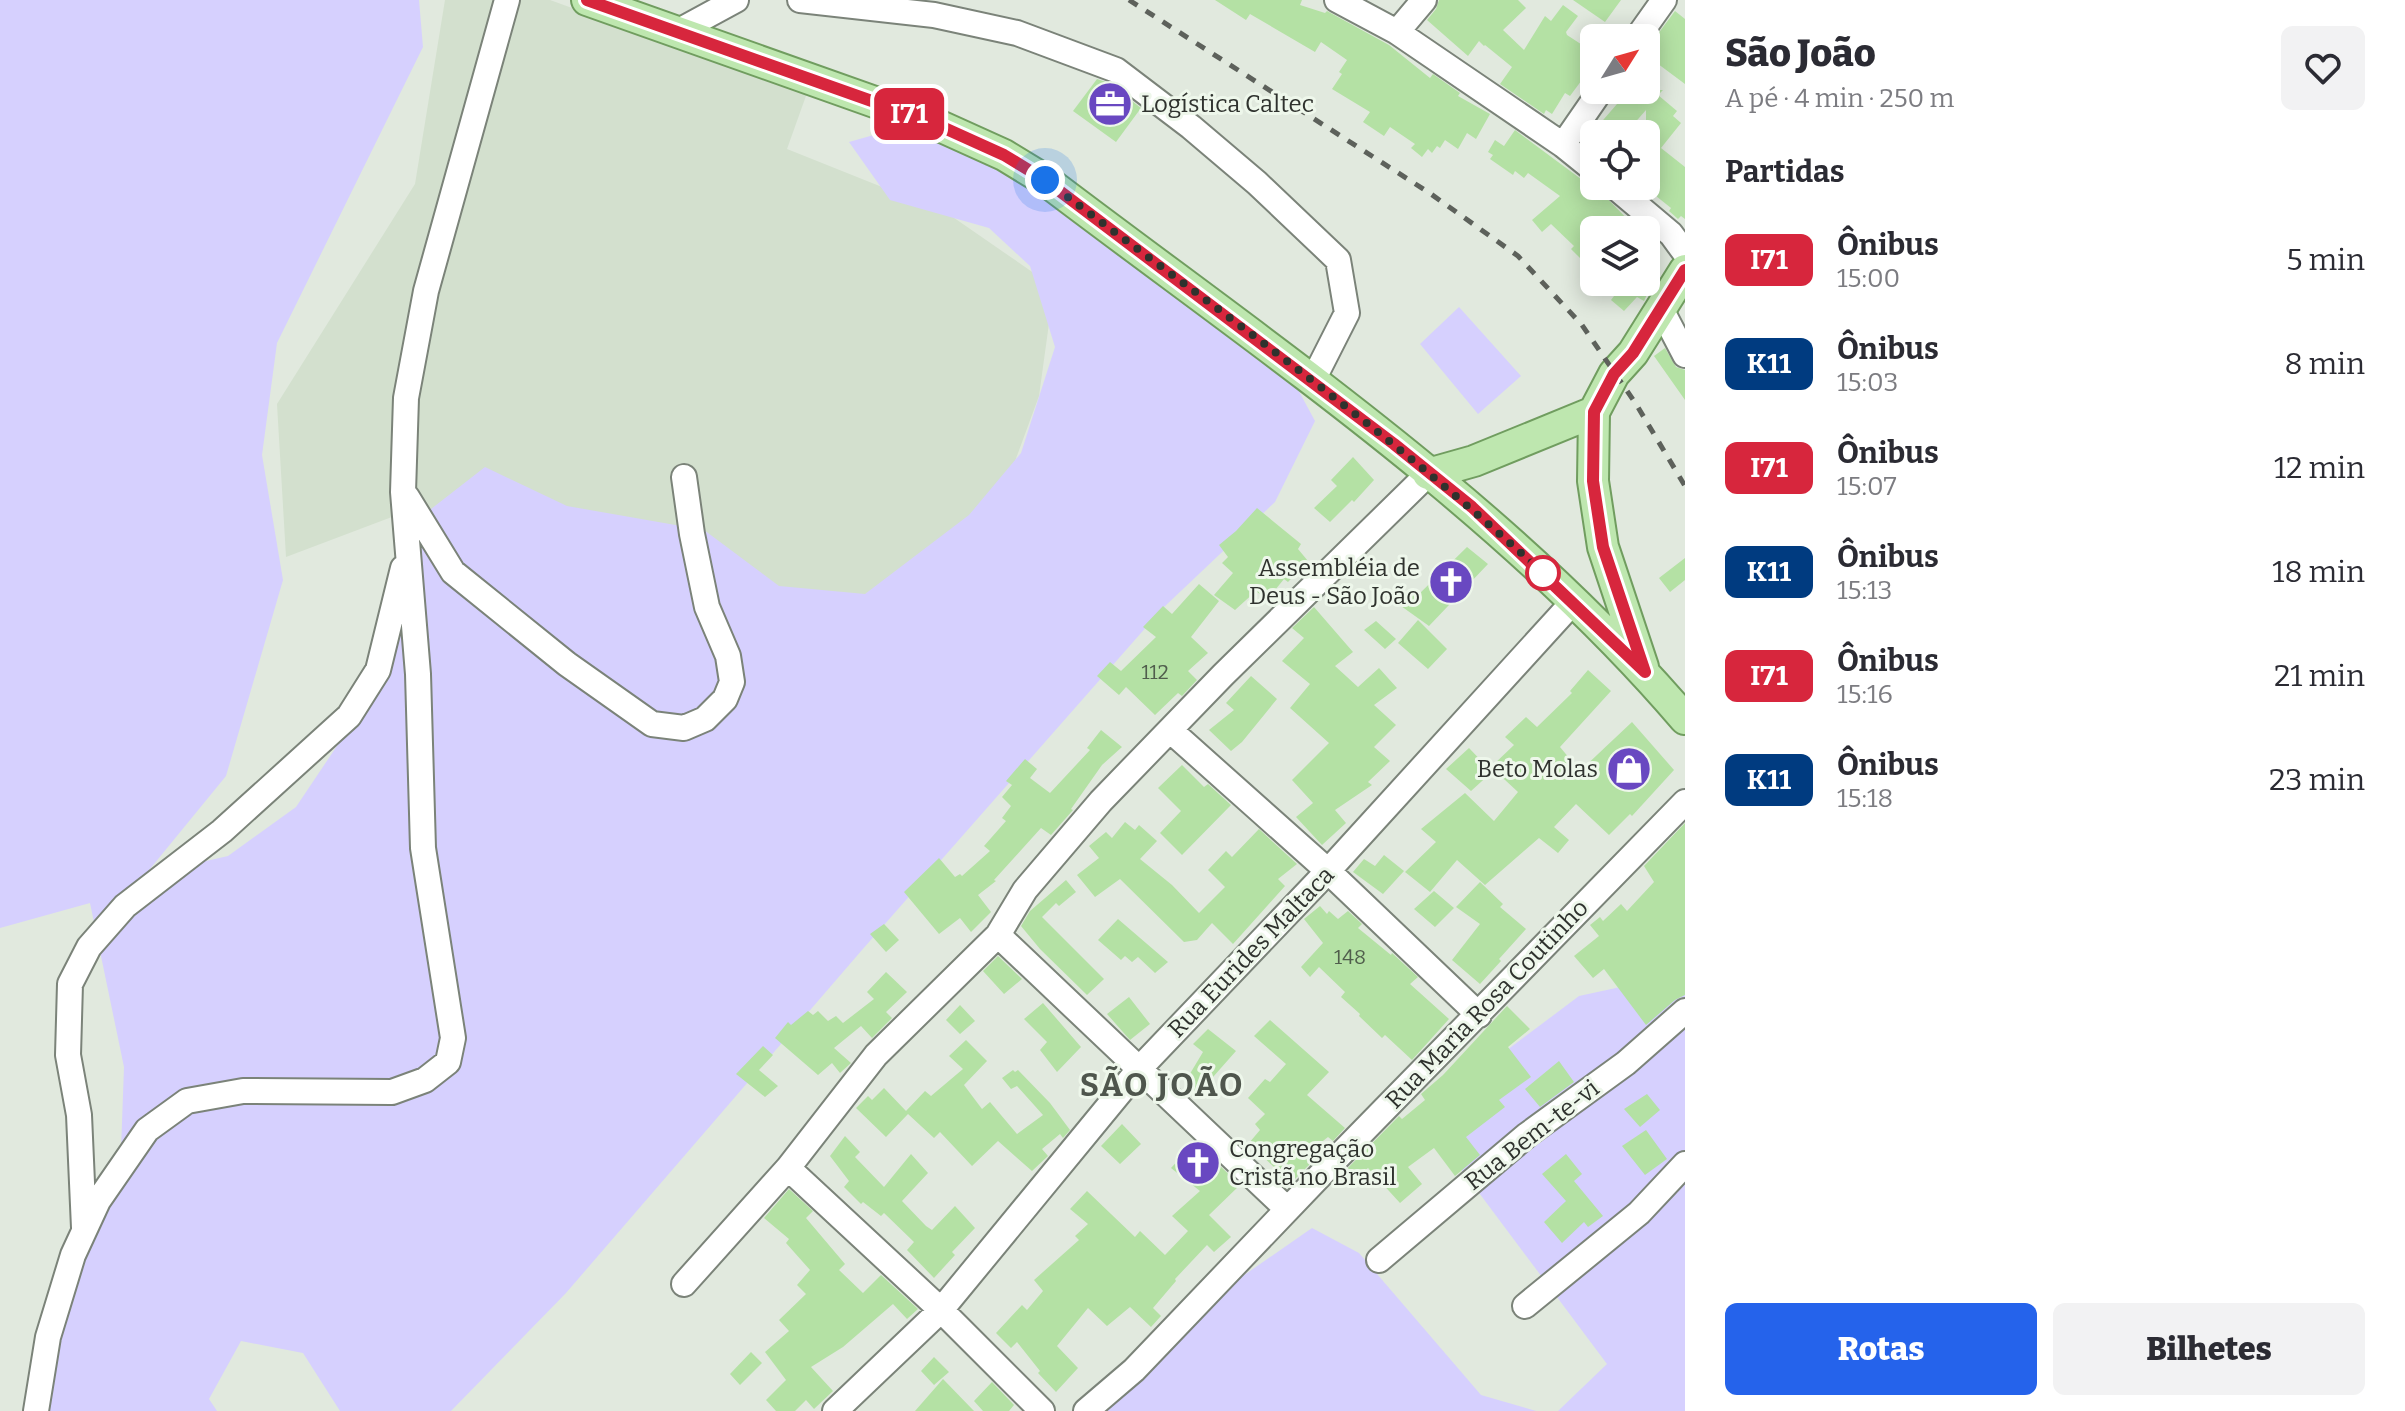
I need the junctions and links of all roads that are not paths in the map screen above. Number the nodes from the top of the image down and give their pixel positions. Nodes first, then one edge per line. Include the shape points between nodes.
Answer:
1 (507, 0) edge
2 (587, 0) edge
3 (736, 0) edge
4 (800, 0) edge
5 (1337, 0) edge
6 (1424, 0) edge
7 (1664, 0) edge
8 (1647, 24) edge
9 (677, 32) junction
10 (1397, 32) junction
11 (1591, 104) edge
12 (1563, 145) junction
13 (1580, 159) edge
14 (1631, 200) edge
15 (1685, 253) edge
16 (1685, 270) edge
17 (1660, 307) junction
18 (1685, 355) edge
19 (1312, 382) junction
20 (1594, 412) junction
21 (1428, 474) junction
22 (684, 477) dead end
23 (403, 492) junction
24 (408, 546) junction
25 (1574, 601) junction
26 (1645, 672) junction
27 (1685, 719) edge
28 (1171, 731) junction
29 (1685, 802) edge
30 (1328, 871) junction
31 (998, 935) junction
32 (1685, 1011) edge
33 (1479, 1015) junction
34 (1140, 1068) junction
35 (1685, 1164) edge
36 (788, 1168) junction
37 (1287, 1209) junction
38 (84, 1231) junction
39 (1379, 1260) dead end
40 (684, 1284) dead end
41 (1525, 1306) dead end
42 (941, 1310) junction
43 (36, 1411) edge
44 (835, 1411) edge
45 (1042, 1411) edge
46 (1086, 1411) edge

1 - 23 street via 426,291 406,398
2 - 9 main road
3 - 9 street
4 - 19 street via 934,15 1017,33 1116,70 1235,164 1338,260 1347,313
5 - 10 street
6 - 10 street
7 - 8 street
9 - 19 main road via 931,122 1004,155 1045,180
10 - 12 street
11 - 12 street
12 - 13 street
14 - 15 street
16 - 17 main road
17 - 18 street
17 - 20 main road
19 - 21 main road
20 - 21 main road
20 - 26 main road via 1593,481 1603,547
21 - 25 main road
21 - 28 street
22 - 23 street via 707,607 728,656 732,682 725,699 705,719 684,728 652,724 453,572
23 - 24 street
24 - 38 street via 378,670 349,716 222,831 125,906 89,947 70,984 68,1055 79,1115
24 - 38 street via 423,848 453,1038 448,1062 425,1080 392,1092 243,1091 187,1101 147,1130
25 - 26 main road
25 - 30 street, Rua Eurides Maltaca
26 - 27 main road
28 - 30 street
28 - 31 street via 1101,801 1025,890
29 - 33 street, Rua Maria Rosa Coutinho
30 - 33 street
30 - 34 street, Rua Eurides Maltaca
31 - 34 street
31 - 36 street via 876,1055
32 - 39 street, Rua Bem-te-vi
33 - 37 street, Rua Maria Rosa Coutinho
34 - 37 street
34 - 42 street, Rua Eurides Maltaca
35 - 41 street via 1639,1213
36 - 40 street
36 - 42 street
37 - 46 street, Rua Maria Rosa Coutinho via 1134,1370
38 - 43 street via 48,1337
42 - 44 street, Rua Eurides Maltaca
42 - 45 street

